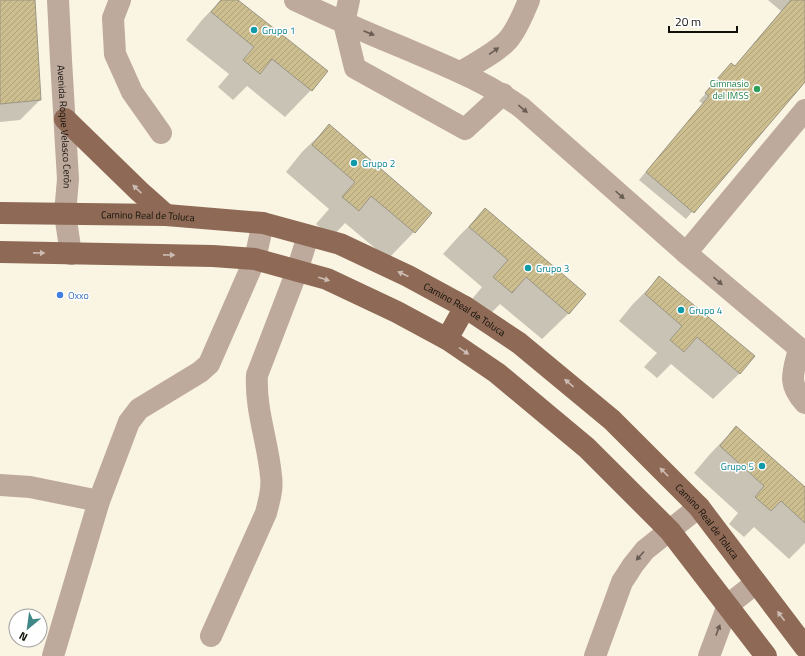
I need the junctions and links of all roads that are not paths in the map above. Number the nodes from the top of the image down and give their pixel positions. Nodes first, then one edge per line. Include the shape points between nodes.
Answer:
1 (58, 0) edge
2 (120, 0) edge
3 (295, 0) edge
4 (349, 0) edge
5 (528, 0) edge
6 (344, 23) junction
7 (461, 72) junction
8 (503, 94) junction
9 (805, 110) edge
10 (65, 119) junction
11 (161, 133) dead end
12 (0, 213) edge
13 (65, 214) junction
14 (166, 215) junction
15 (263, 223) junction
16 (308, 236) junction
17 (0, 252) edge
18 (686, 253) junction
19 (70, 254) junction
20 (255, 259) junction
21 (297, 271) junction
22 (465, 307) junction
23 (447, 339) junction
24 (802, 351) edge
25 (805, 403) edge
26 (0, 485) edge
27 (99, 502) junction
28 (699, 507) junction
29 (670, 531) junction
30 (756, 583) junction
31 (728, 605) junction
32 (211, 636) dead end
33 (805, 647) edge
34 (53, 656) edge
35 (595, 656) edge
36 (709, 656) edge
37 (766, 656) edge

1 - 10 street, Avenida Roque Velasco Cerón
2 - 11 street via 113,18 115,54 132,92
3 - 6 street
4 - 6 street
7 -> 5 street via 511,38
6 -> 7 street
6 - 8 street via 355,68 465,128
7 - 8 street
8 -> 18 street
9 - 18 street
10 - 13 street, Avenida Roque Velasco Cerón via 68,179
14 -> 10 main road
12 - 13 main road, Camino Real de Toluca
13 - 14 main road, Camino Real de Toluca
13 - 19 street, Avenida Roque Velasco Cerón
14 - 15 main road, Camino Real de Toluca
15 - 16 main road, Camino Real de Toluca
15 - 20 street
16 - 21 street
22 -> 16 main road, Camino Real de Toluca via 408,276 340,244
17 -> 19 main road
18 -> 24 street
19 -> 20 main road
20 - 21 main road
20 - 27 street via 209,364 139,409 129,422
21 -> 23 main road via 327,279
21 - 32 street via 257,375 258,407 272,477 271,496 266,513
22 - 23 main road
28 -> 22 main road, Camino Real de Toluca via 607,415 519,343
23 -> 29 main road via 497,373 587,448
24 - 25 street via 792,374 793,387
26 - 27 street via 30,487
27 - 34 street
28 - 29 street
28 - 30 main road, Camino Real de Toluca
29 - 31 main road
29 -> 35 street via 645,550 629,570 622,582
30 - 31 street
33 -> 30 main road, Camino Real de Toluca
36 -> 31 street
31 - 37 main road

